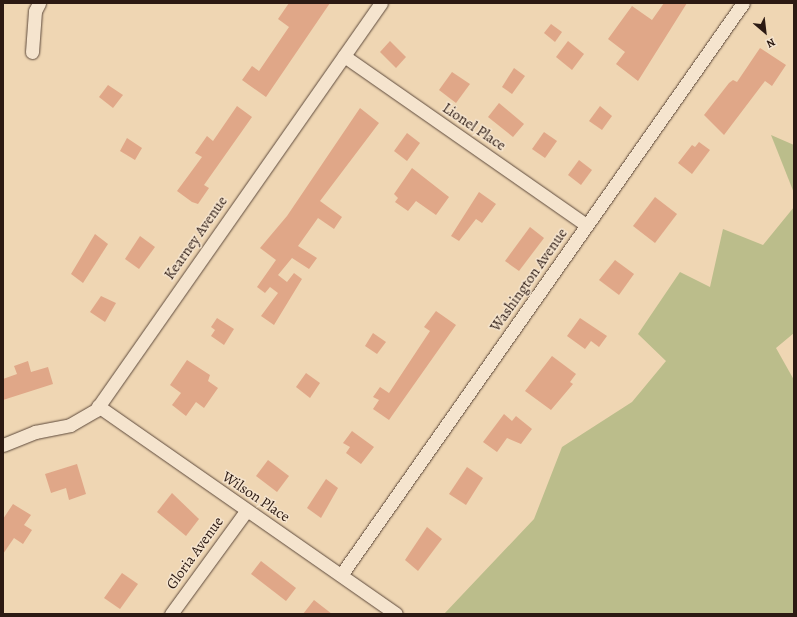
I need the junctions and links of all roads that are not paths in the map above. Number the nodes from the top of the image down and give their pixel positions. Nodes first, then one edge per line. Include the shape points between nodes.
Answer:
1 (39, 3) edge
2 (381, 3) edge
3 (743, 3) edge
4 (32, 52) dead end
5 (344, 56) junction
6 (586, 224) junction
7 (98, 406) junction
8 (3, 445) edge
9 (246, 511) junction
10 (341, 575) junction
11 (171, 614) edge
12 (396, 614) edge

1 - 4 street via 35,11
2 - 5 street, Kearney Avenue
3 - 6 street, Washington Avenue
5 - 6 street, Lionel Place
5 - 7 street, Kearney Avenue
6 - 10 street, Washington Avenue
7 - 8 street, Kearney Avenue via 80,421
7 - 9 street, Wilson Place
9 - 10 street, Wilson Place
9 - 11 street, Gloria Avenue
10 - 12 street, Wilson Place

